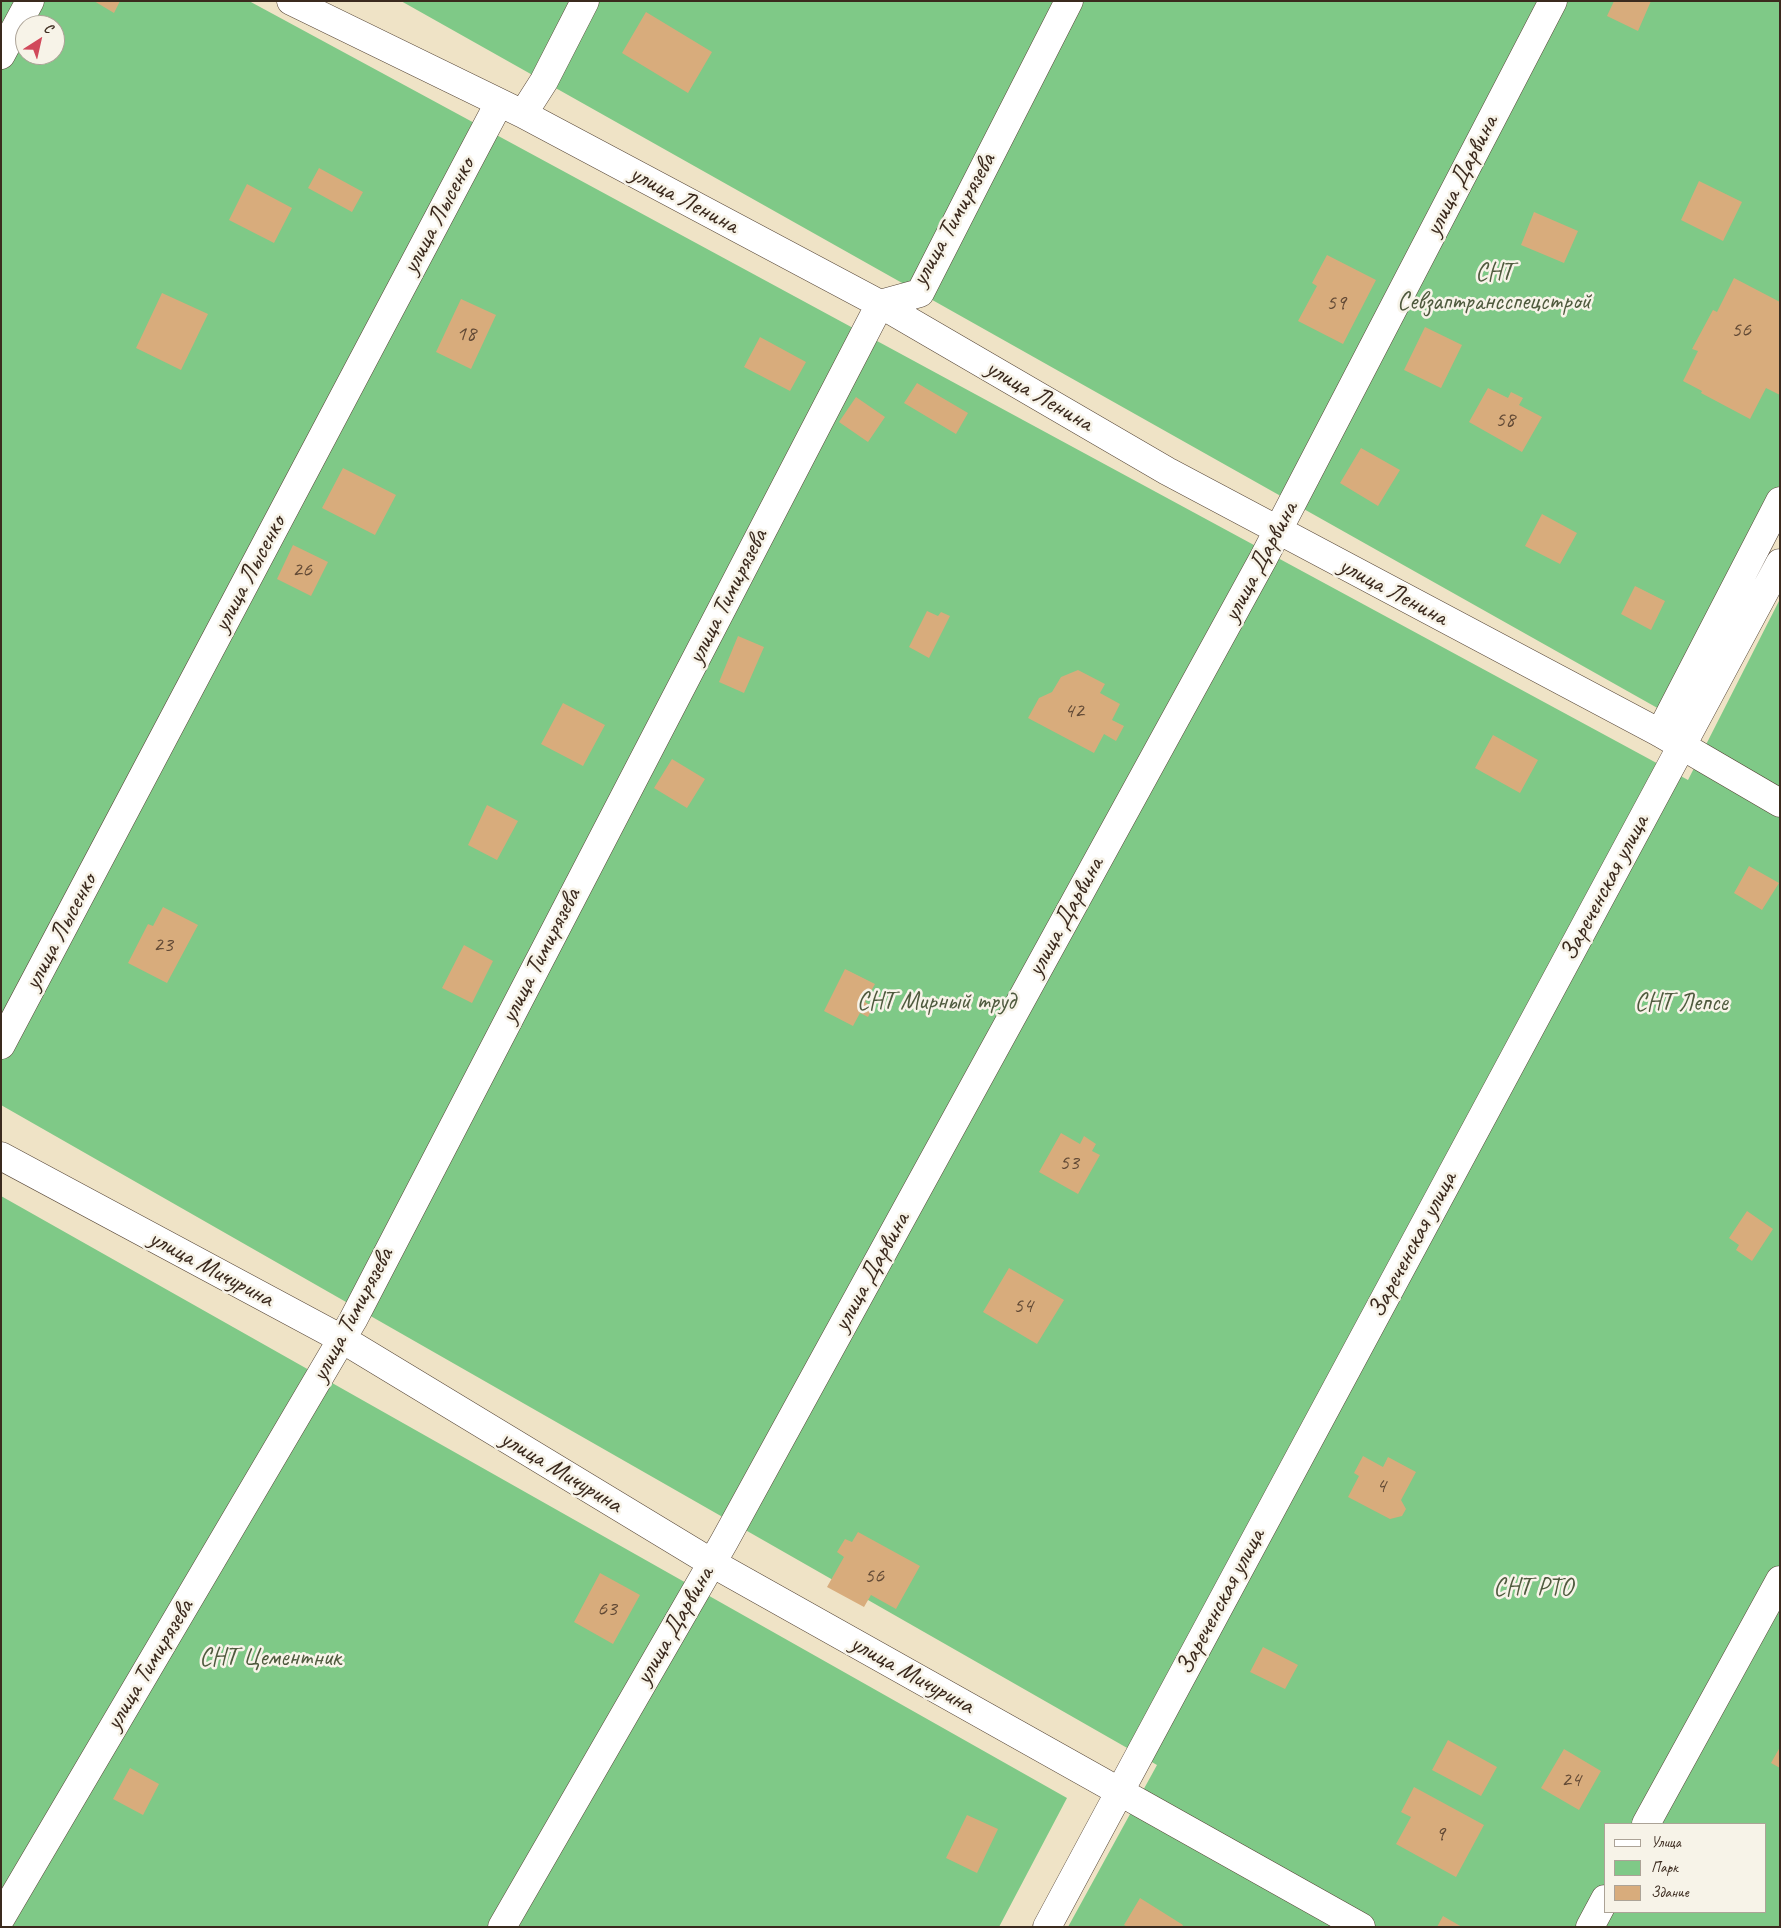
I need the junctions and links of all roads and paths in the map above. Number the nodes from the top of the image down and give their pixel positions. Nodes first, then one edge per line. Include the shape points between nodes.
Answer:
1 (30, 1) edge
2 (291, 1) edge
3 (585, 1) edge
4 (1069, 1) edge
5 (1553, 1) edge
6 (1, 56) edge
7 (511, 109) junction
8 (880, 304) junction
9 (1780, 501) edge
10 (1278, 530) junction
11 (1780, 563) edge
12 (1671, 740) junction
13 (1780, 803) edge
14 (1, 1045) edge
15 (1, 1156) edge
16 (342, 1339) junction
17 (712, 1563) junction
18 (1780, 1580) edge
19 (1120, 1791) junction
20 (1647, 1823) edge
21 (1604, 1902) edge
22 (1, 1918) edge
23 (502, 1927) edge
24 (1047, 1927) edge
25 (1361, 1927) edge
26 (1590, 1927) edge

1 - 6 street
2 - 7 street, улица Ленина
3 - 7 street, улица Лысенко via 544,81
4 - 8 street, улица Тимирязева via 920,293
5 - 10 street, улица Дарвина
7 - 8 street, улица Ленина
7 - 14 street, улица Лысенко
8 - 10 street, улица Ленина via 1167,471
8 - 16 street, улица Тимирязева
9 - 12 street
10 - 12 street, улица Ленина
10 - 17 street, улица Дарвина
11 - 12 street, Зареченская улица
12 - 13 street, улица Ленина
12 - 19 street, Зареченская улица
15 - 16 street, улица Мичурина
16 - 17 street, улица Мичурина
16 - 22 street, улица Тимирязева
17 - 19 street, улица Мичурина
17 - 23 street, улица Дарвина
18 - 20 street
19 - 24 street, Зареченская улица
19 - 25 street, улица Мичурина
21 - 26 street

